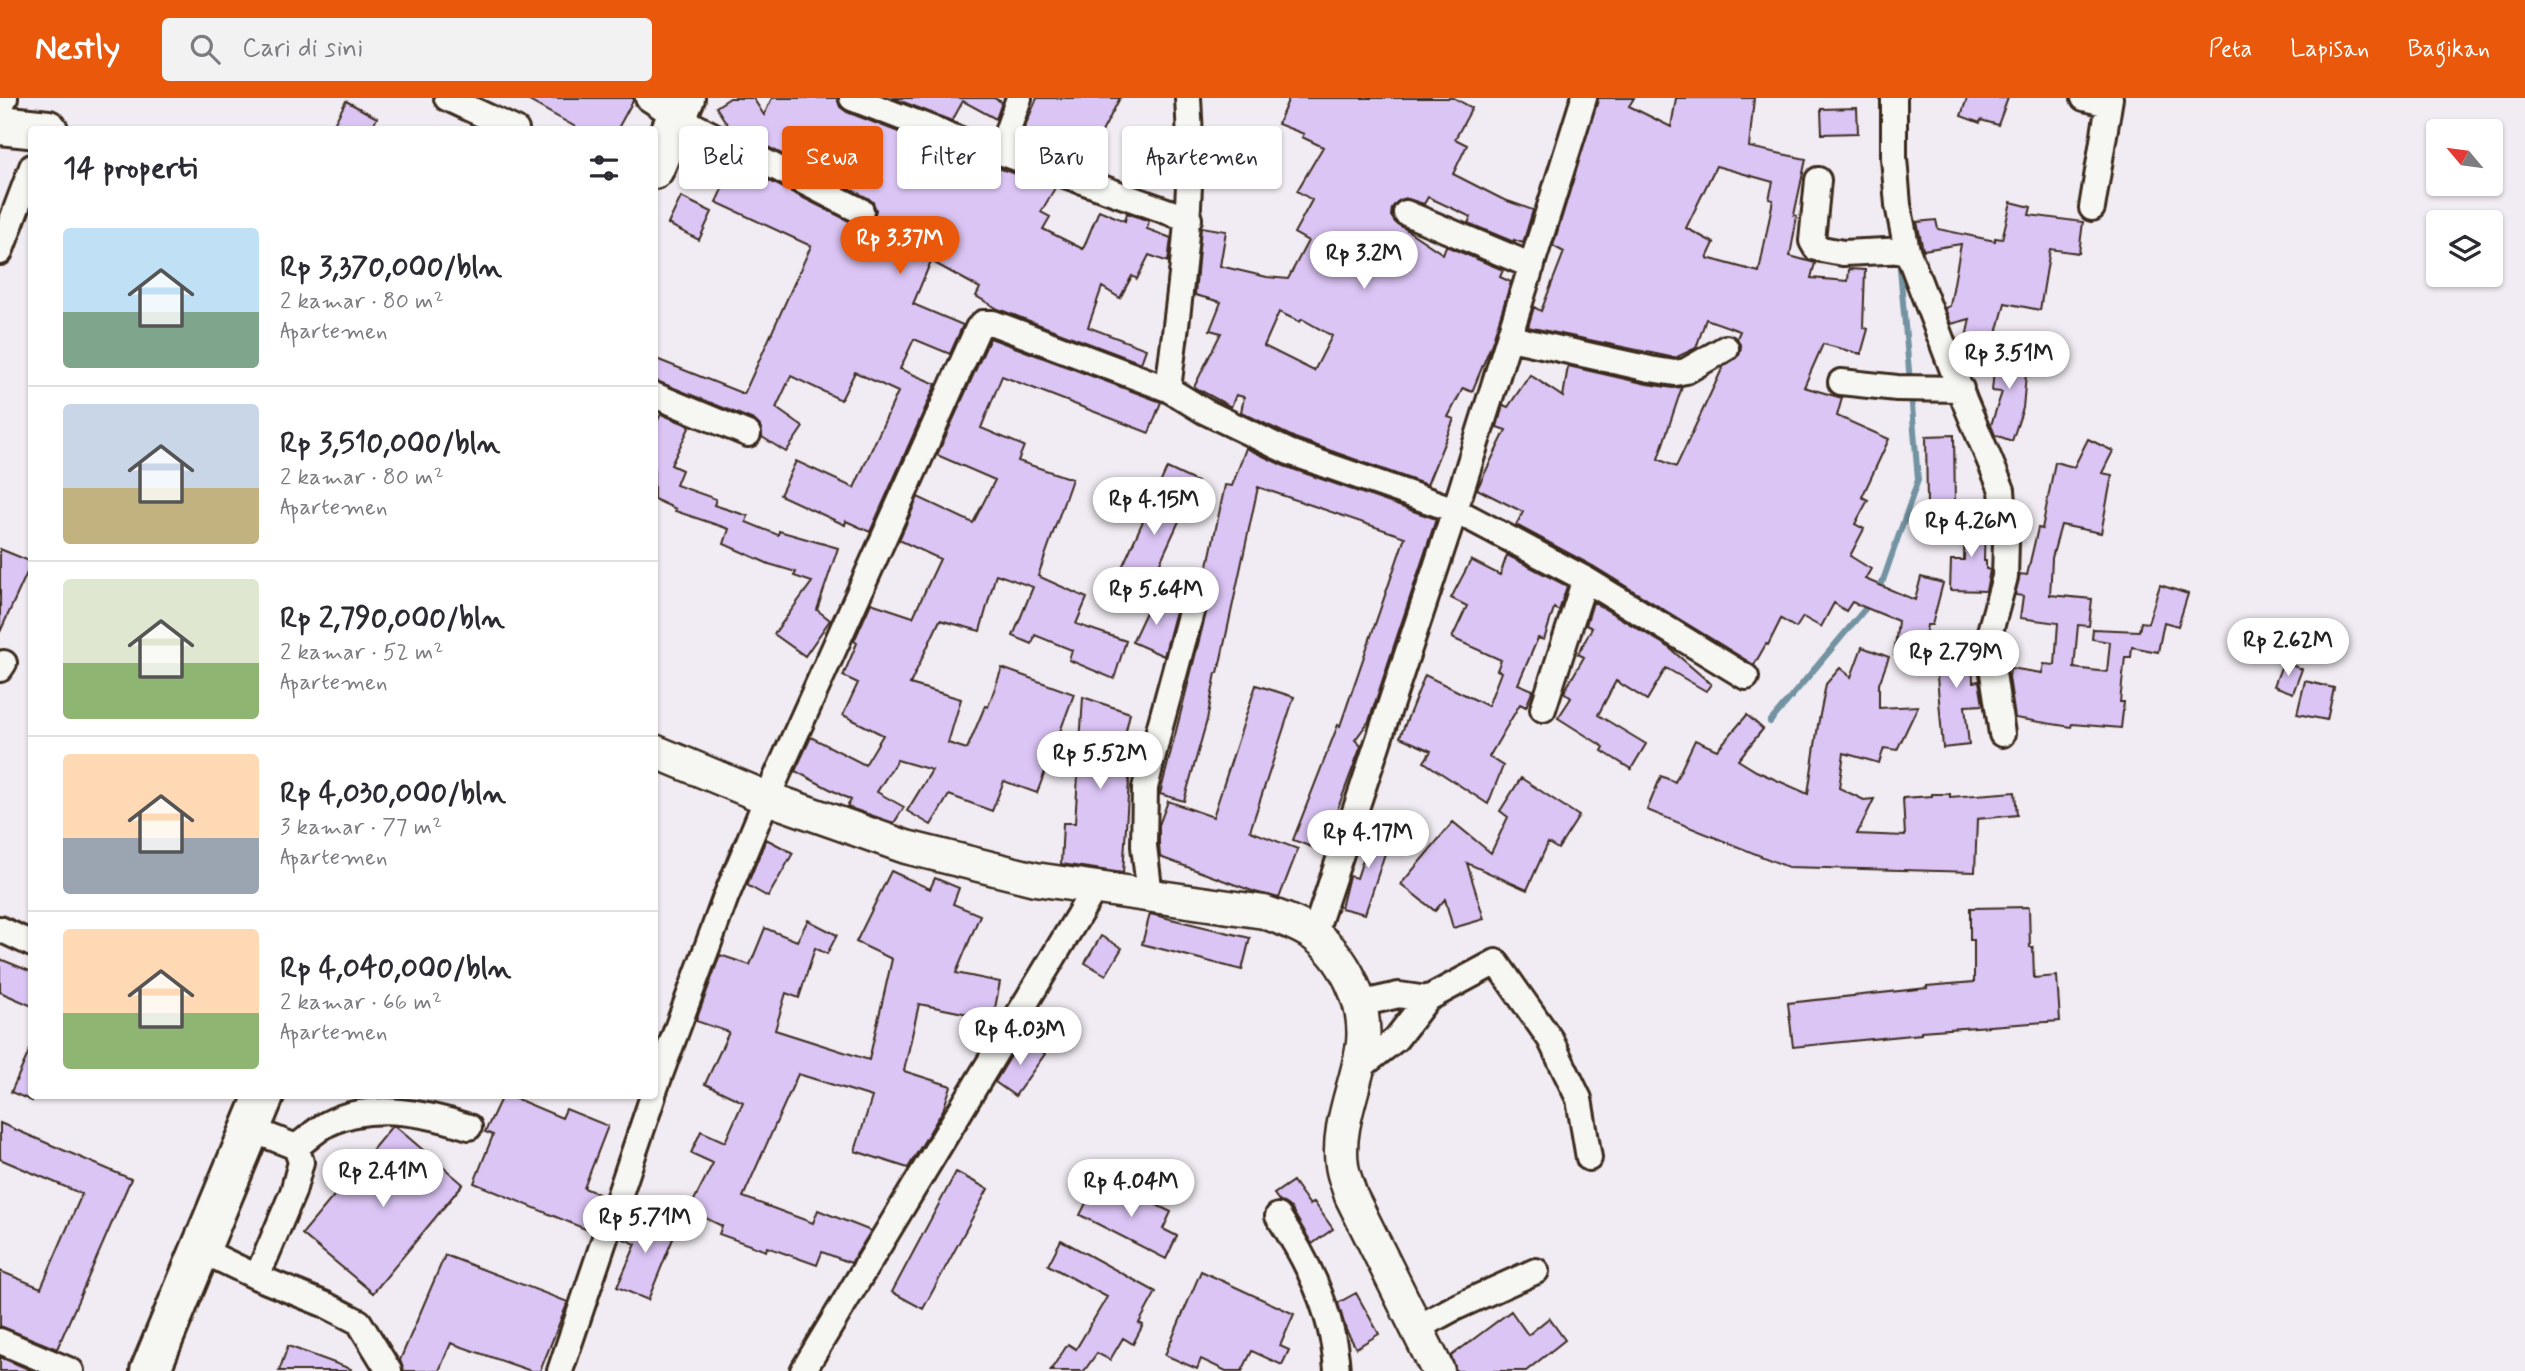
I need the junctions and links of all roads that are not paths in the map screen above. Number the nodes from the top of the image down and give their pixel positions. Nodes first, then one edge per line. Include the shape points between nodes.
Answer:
1 (5, 98) edge
2 (447, 98) edge
3 (852, 98) edge
4 (1019, 98) edge
5 (1188, 98) edge
6 (1584, 98) edge
7 (1894, 98) edge
8 (2084, 98) edge
9 (2110, 101) edge
10 (670, 104) edge
11 (0, 107) edge
12 (0, 125) edge
13 (507, 126) edge
14 (924, 126) edge
15 (28, 127) edge
16 (1001, 149) edge
17 (1001, 152) edge
18 (658, 153) edge
19 (28, 178) edge
20 (1818, 180) dead end
21 (2092, 208) dead end
22 (861, 211) dead end
23 (1406, 213) dead end
24 (1189, 219) junction
25 (1897, 251) junction
26 (0, 252) edge
27 (1532, 266) junction
28 (1510, 338) junction
29 (1727, 348) dead end
30 (1841, 382) dead end
31 (1168, 389) junction
32 (1961, 389) junction
33 (658, 397) edge
34 (748, 434) dead end
35 (1455, 510) junction
36 (1585, 579) junction
37 (1195, 601) dead end
38 (1746, 677) dead end
39 (1544, 709) dead end
40 (2002, 734) dead end
41 (658, 753) edge
42 (767, 798) junction
43 (1095, 888) junction
44 (1150, 896) junction
45 (0, 929) edge
46 (1314, 935) junction
47 (28, 942) edge
48 (1351, 985) junction
49 (1427, 999) junction
50 (1359, 1068) junction
51 (658, 1082) edge
52 (652, 1099) edge
53 (257, 1112) edge
54 (469, 1127) dead end
55 (296, 1147) junction
56 (1589, 1158) dead end
57 (1278, 1216) dead end
58 (201, 1250) junction
59 (1536, 1271) dead end
60 (257, 1278) junction
61 (1417, 1328) junction
62 (0, 1341) edge
63 (71, 1371) edge
64 (150, 1371) edge
65 (389, 1371) edge
66 (560, 1371) edge
67 (803, 1371) edge
68 (1337, 1371) edge
69 (1438, 1371) edge

1 - 11 street
2 - 13 street
3 - 14 street
4 - 16 street
5 - 24 street
6 - 27 street
7 - 25 street
8 - 9 street
9 - 21 street
10 - 18 main road
10 - 22 street
12 - 15 main road
17 - 24 street
19 - 26 street
20 - 25 street via 1812,241 1816,248 1843,253
23 - 27 street
24 - 31 street
25 - 32 street
27 - 28 street
28 - 29 street via 1675,373
28 - 35 street
30 - 32 street
31 - 35 street via 1289,452
31 - 42 street via 993,323 978,328
32 - 40 street via 2002,490 2006,565 1988,639
33 - 34 street
35 - 36 street
35 - 46 street
36 - 38 street
36 - 39 street
37 - 44 street via 1145,788 1144,846
41 - 42 street
42 - 43 street via 906,846 1035,880
42 - 51 street
43 - 44 street
43 - 67 street
44 - 46 street via 1264,912
45 - 47 street
46 - 48 street
48 - 49 street
48 - 50 street via 1363,1039
49 - 50 street via 1396,1039
49 - 56 street via 1496,962 1550,1039 1579,1099
50 - 61 street via 1341,1141 1342,1166 1352,1196
52 - 66 street
53 - 55 street
53 - 58 main road
54 - 55 street via 435,1116 377,1112 326,1125
55 - 60 street via 300,1161 293,1192
57 - 68 street via 1311,1274 1334,1343
58 - 60 street
58 - 64 main road
59 - 61 street
60 - 65 street via 359,1322
61 - 69 street
62 - 63 street

